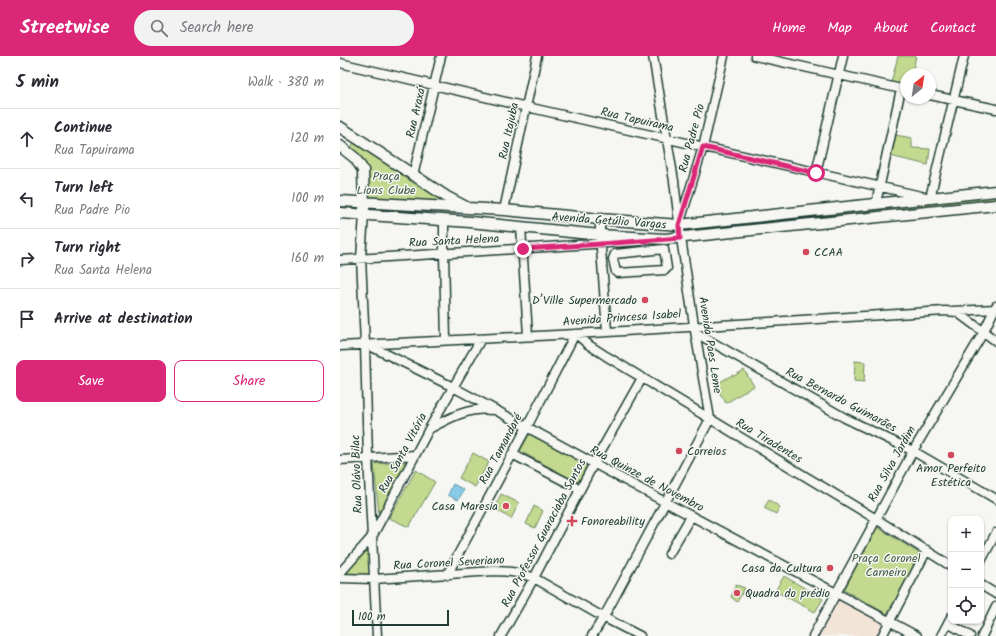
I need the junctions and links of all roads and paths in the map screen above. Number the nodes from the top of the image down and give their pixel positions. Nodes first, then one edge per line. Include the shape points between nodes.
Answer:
1 (441, 56) edge
2 (537, 56) edge
3 (653, 56) edge
4 (724, 56) edge
5 (755, 56) edge
6 (843, 56) edge
7 (964, 56) edge
8 (340, 63) edge
9 (838, 76) junction
10 (435, 86) junction
11 (900, 88) edge
12 (936, 96) edge
13 (954, 100) junction
14 (900, 104) edge
15 (527, 108) junction
16 (996, 109) edge
17 (340, 127) edge
18 (666, 138) junction
19 (340, 146) edge
20 (703, 147) junction
21 (816, 173) junction
22 (413, 176) junction
23 (880, 186) junction
24 (996, 192) edge
25 (930, 198) junction
26 (340, 201) edge
27 (364, 203) junction
28 (876, 203) junction
29 (996, 205) edge
30 (832, 208) junction
31 (470, 209) junction
32 (484, 210) junction
33 (504, 210) junction
34 (340, 213) edge
35 (788, 213) junction
36 (364, 215) junction
37 (600, 219) junction
38 (444, 220) junction
39 (470, 222) junction
40 (832, 222) junction
41 (679, 225) junction
42 (788, 226) junction
43 (521, 227) junction
44 (680, 238) junction
45 (665, 239) junction
46 (600, 240) junction
47 (634, 242) junction
48 (523, 249) junction
49 (634, 252) junction
50 (444, 254) junction
51 (361, 258) junction
52 (602, 259) junction
53 (612, 259) junction
54 (340, 260) edge
55 (995, 308) edge
56 (953, 311) junction
57 (695, 329) junction
58 (607, 332) junction
59 (983, 332) junction
60 (575, 334) junction
61 (528, 335) junction
62 (481, 339) junction
63 (446, 340) junction
64 (996, 341) edge
65 (365, 344) junction
66 (340, 346) edge
67 (642, 378) junction
68 (453, 387) junction
69 (495, 410) junction
70 (710, 419) junction
71 (527, 427) junction
72 (429, 429) junction
73 (913, 451) junction
74 (512, 454) junction
75 (416, 455) junction
76 (368, 458) junction
77 (340, 460) edge
78 (594, 464) junction
79 (580, 490) junction
80 (996, 499) edge
81 (665, 502) junction
82 (691, 516) junction
83 (876, 519) junction
84 (996, 534) edge
85 (372, 537) junction
86 (927, 550) junction
87 (669, 554) dead end
88 (984, 556) edge
89 (948, 564) edge
90 (340, 573) edge
91 (447, 575) junction
92 (340, 578) edge
93 (534, 578) junction
94 (374, 579) junction
95 (984, 587) edge
96 (837, 593) junction
97 (996, 594) edge
98 (996, 607) edge
99 (604, 617) junction
100 (889, 620) junction
101 (948, 622) edge
102 (954, 624) edge
103 (377, 636) edge
104 (501, 636) edge
105 (592, 636) edge
106 (598, 636) edge
107 (640, 636) edge
108 (814, 636) edge
109 (882, 636) edge
110 (917, 636) edge
111 (941, 636) edge
112 (970, 636) edge
113 (982, 636) edge

1 - 10 street, Rua Araxá
2 - 15 street, Rua Itajuba
3 - 18 street, Avenida Paes Leme
4 - 20 street, Rua Padre Pio
5 - 9 street
6 - 9 street
7 - 13 street
8 - 10 street, Rua Tapuirama
9 - 11 street
9 - 21 street
10 - 15 street, Rua Tapuirama
10 - 22 street, Rua Araxá
12 - 13 street
13 - 16 street
13 - 25 street
14 - 23 street
15 - 18 street, Rua Tapuirama
15 - 33 street, Rua Itajuba
17 - 22 main road
18 - 20 street, Rua Tapuirama
18 - 41 street, Avenida Paes Leme
19 - 27 main road via 356,158 363,170
20 - 21 street, Rua Tapuirama
20 - 41 street, Rua Padre Pio
21 - 23 street, Rua Tapuirama
22 - 31 main road
23 - 25 street, Rua Tapuirama
23 - 28 street
24 - 25 main road, Avenida Getúlio Vargas
25 - 28 main road, Avenida Getúlio Vargas
26 - 27 main road, Avenida Getúlio Vargas
27 - 31 main road, Avenida Getúlio Vargas
27 - 36 main road
28 - 30 main road, Avenida Getúlio Vargas
29 - 40 main road, Avenida Getúlio Vargas
30 - 35 main road, Avenida Getúlio Vargas
30 - 40 main road via 823,212 822,218
31 - 32 main road, Avenida Getúlio Vargas
32 - 33 main road, Avenida Getúlio Vargas
32 - 39 main road via 480,218
33 - 37 main road, Avenida Getúlio Vargas
34 - 36 main road, Avenida Getúlio Vargas
35 - 41 main road, Avenida Getúlio Vargas
35 - 42 main road via 795,214 799,220
36 - 38 main road, Avenida Getúlio Vargas
36 - 51 street, Rua Olávo Bilac
37 - 41 main road, Avenida Getúlio Vargas
37 - 46 street
38 - 39 main road, Avenida Getúlio Vargas
38 - 50 street
39 - 43 main road, Avenida Getúlio Vargas
40 - 42 main road, Avenida Getúlio Vargas
41 - 44 street, Avenida Paes Leme
42 - 44 main road, Avenida Getúlio Vargas
43 - 46 main road, Avenida Getúlio Vargas
43 - 48 street
44 - 45 main road, Avenida Getúlio Vargas
44 - 57 street, Avenida Paes Leme
45 - 46 main road, Avenida Getúlio Vargas
45 - 47 street, Rua Santa Helena
46 - 47 street, Rua Santa Helena
46 - 48 street, Rua Santa Helena
46 - 52 street
47 - 49 street
48 - 50 street, Rua Santa Helena
48 - 61 street
49 - 53 street via 615,254
49 - 53 street via 664,249 667,268 618,273
50 - 51 street, Rua Santa Helena
50 - 63 street
51 - 54 street, Rua Santa Helena
51 - 65 street, Rua Olávo Bilac
52 - 53 street
52 - 58 street
55 - 56 street, Avenida Princesa Isabel
55 - 59 street, Rua Silva Jardim
56 - 57 street, Avenida Princesa Isabel
56 - 59 street
57 - 58 street, Avenida Princesa Isabel
57 - 70 street, Avenida Paes Leme
57 - 73 street, Rua Bernardo Guimarães via 845,418
58 - 60 street, Avenida Princesa Isabel
59 - 64 street
59 - 73 street, Rua Silva Jardim
60 - 61 street, Avenida Princesa Isabel
60 - 67 street, Rua Tiradentes via 600,353
60 - 71 street, Rua Tamandaré
61 - 62 street, Avenida Princesa Isabel
62 - 63 street, Avenida Princesa Isabel
62 - 68 street, Rua Santa Vitória
63 - 65 street, Avenida Princesa Isabel
65 - 66 street, Avenida Princesa Isabel
65 - 68 street, Rua Quinze de Novembro
65 - 76 street, Rua Olávo Bilac
67 - 70 street, Rua Tiradentes
67 - 78 street, Rua Professor Guaraciaba Santos
68 - 69 street, Rua Quinze de Novembro
68 - 72 street, Rua Santa Vitória
69 - 71 street, Rua Quinze de Novembro
69 - 72 street via 468,412
70 - 81 street
70 - 83 street, Rua Tiradentes
71 - 74 street, Rua Tamandaré
71 - 78 street, Rua Quinze de Novembro
72 - 75 street, Rua Santa Vitória
73 - 80 street, Rua Bernardo Guimarães
73 - 83 street, Rua Silva Jardim
74 - 79 street
74 - 91 street, Rua Tamandaré
75 - 76 street
75 - 85 street, Rua Santa Vitória
76 - 77 street
76 - 85 street, Rua Olávo Bilac
78 - 79 street, Rua Professor Guaraciaba Santos
78 - 81 street, Rua Quinze de Novembro
79 - 93 street, Rua Professor Guaraciaba Santos
81 - 82 street, Rua Quinze de Novembro
81 - 99 street
82 - 87 street
82 - 96 street, Rua Quinze de Novembro
83 - 86 street, Rua Tiradentes
83 - 96 street, Rua Silva Jardim
84 - 88 street
85 - 90 street, Rua Santa Vitória
85 - 94 street, Rua Olávo Bilac
86 - 89 street, Rua Tiradentes
86 - 100 street
91 - 93 street, Rua Coronel Severiano via 513,571
91 - 94 street, Rua Coronel Severiano
92 - 94 street, Rua Coronel Severiano
93 - 99 street, Rua Coronel Severiano
93 - 104 street, Rua Professor Guaraciaba Santos
94 - 103 street, Rua Olávo Bilac
95 - 97 street
96 - 100 street, Rua Quinze de Novembro
96 - 108 street, Rua Silva Jardim
98 - 113 street
99 - 105 street
99 - 106 street
99 - 107 street, Rua Coronel Severiano
100 - 109 street
100 - 110 street, Rua Quinze de Novembro
101 - 111 street
102 - 112 street

